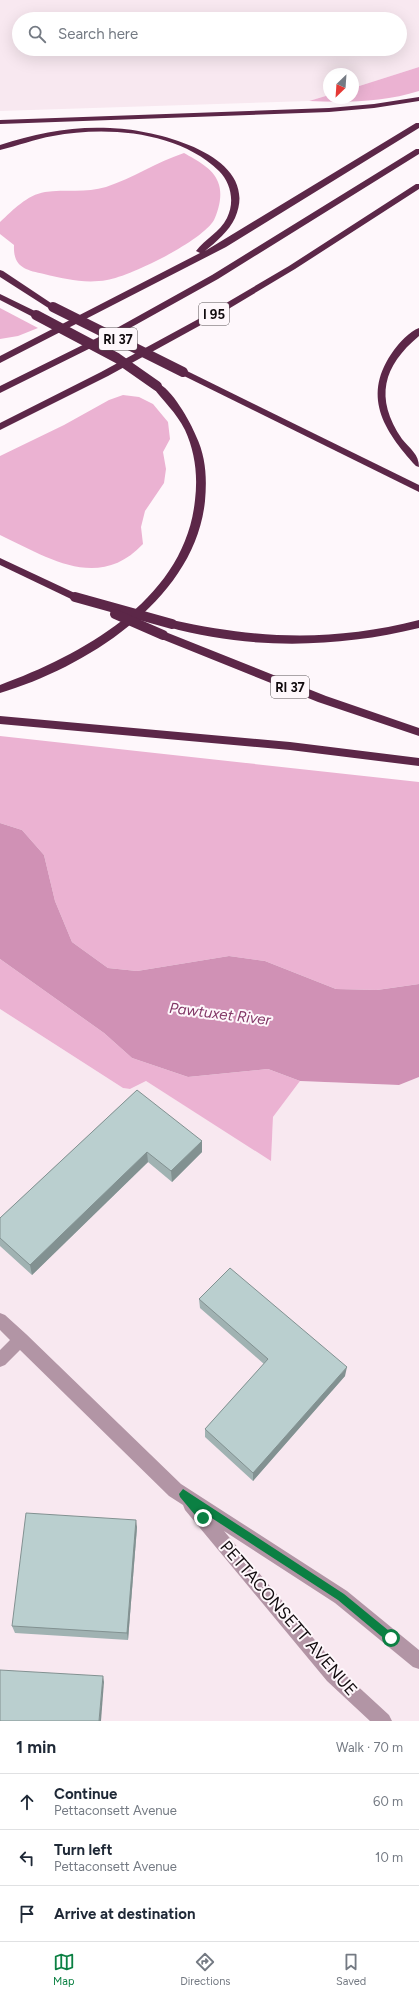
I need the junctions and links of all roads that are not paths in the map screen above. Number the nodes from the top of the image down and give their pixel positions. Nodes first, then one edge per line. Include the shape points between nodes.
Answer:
1 (419, 99) edge
2 (0, 122) edge
3 (419, 126) edge
4 (0, 148) edge
5 (419, 151) edge
6 (419, 186) edge
7 (0, 273) edge
8 (0, 280) edge
9 (133, 292) junction
10 (0, 297) edge
11 (53, 307) junction
12 (419, 331) edge
13 (0, 360) edge
14 (0, 390) edge
15 (0, 427) edge
16 (419, 464) edge
17 (419, 489) edge
18 (0, 561) edge
19 (75, 597) junction
20 (419, 624) edge
21 (0, 689) edge
22 (0, 720) edge
23 (419, 732) edge
24 (419, 762) edge
25 (0, 1320) edge
26 (20, 1339) junction
27 (0, 1360) edge
28 (183, 1494) junction
29 (419, 1661) edge
30 (383, 1721) edge

1 - 2 highway via 336,109
3 - 9 highway via 223,246
4 - 9 highway via 31,138 67,131 124,131 149,135 185,146 208,158 226,173 234,186 236,199 232,216 222,232 201,250
5 - 14 highway, I 95 via 220,274 118,331
6 - 15 highway, I 95 via 290,269 219,311 102,376
7 - 11 highway
8 - 11 highway, RI 37
9 - 13 highway
10 - 21 highway, bridge via 122,360 157,386 181,414 192,435 200,459 202,486 196,527 187,549 166,584 144,608 93,647 66,663
11 - 17 highway, RI 37, bridge
12 - 16 highway via 400,347 386,367 381,381 380,396 382,412 389,428
18 - 19 highway, RI 37
19 - 20 highway, bridge via 172,624 242,637 298,640 368,635
19 - 23 highway, RI 37, bridge via 322,699
22 - 24 highway via 318,749
25 - 26 street, PETTACONSETT AVENUE
26 - 27 street
26 - 28 street, PETTACONSETT AVENUE via 175,1490
28 - 29 street, PETTACONSETT AVENUE via 341,1597
28 - 30 street, PETTACONSETT AVENUE via 333,1675

